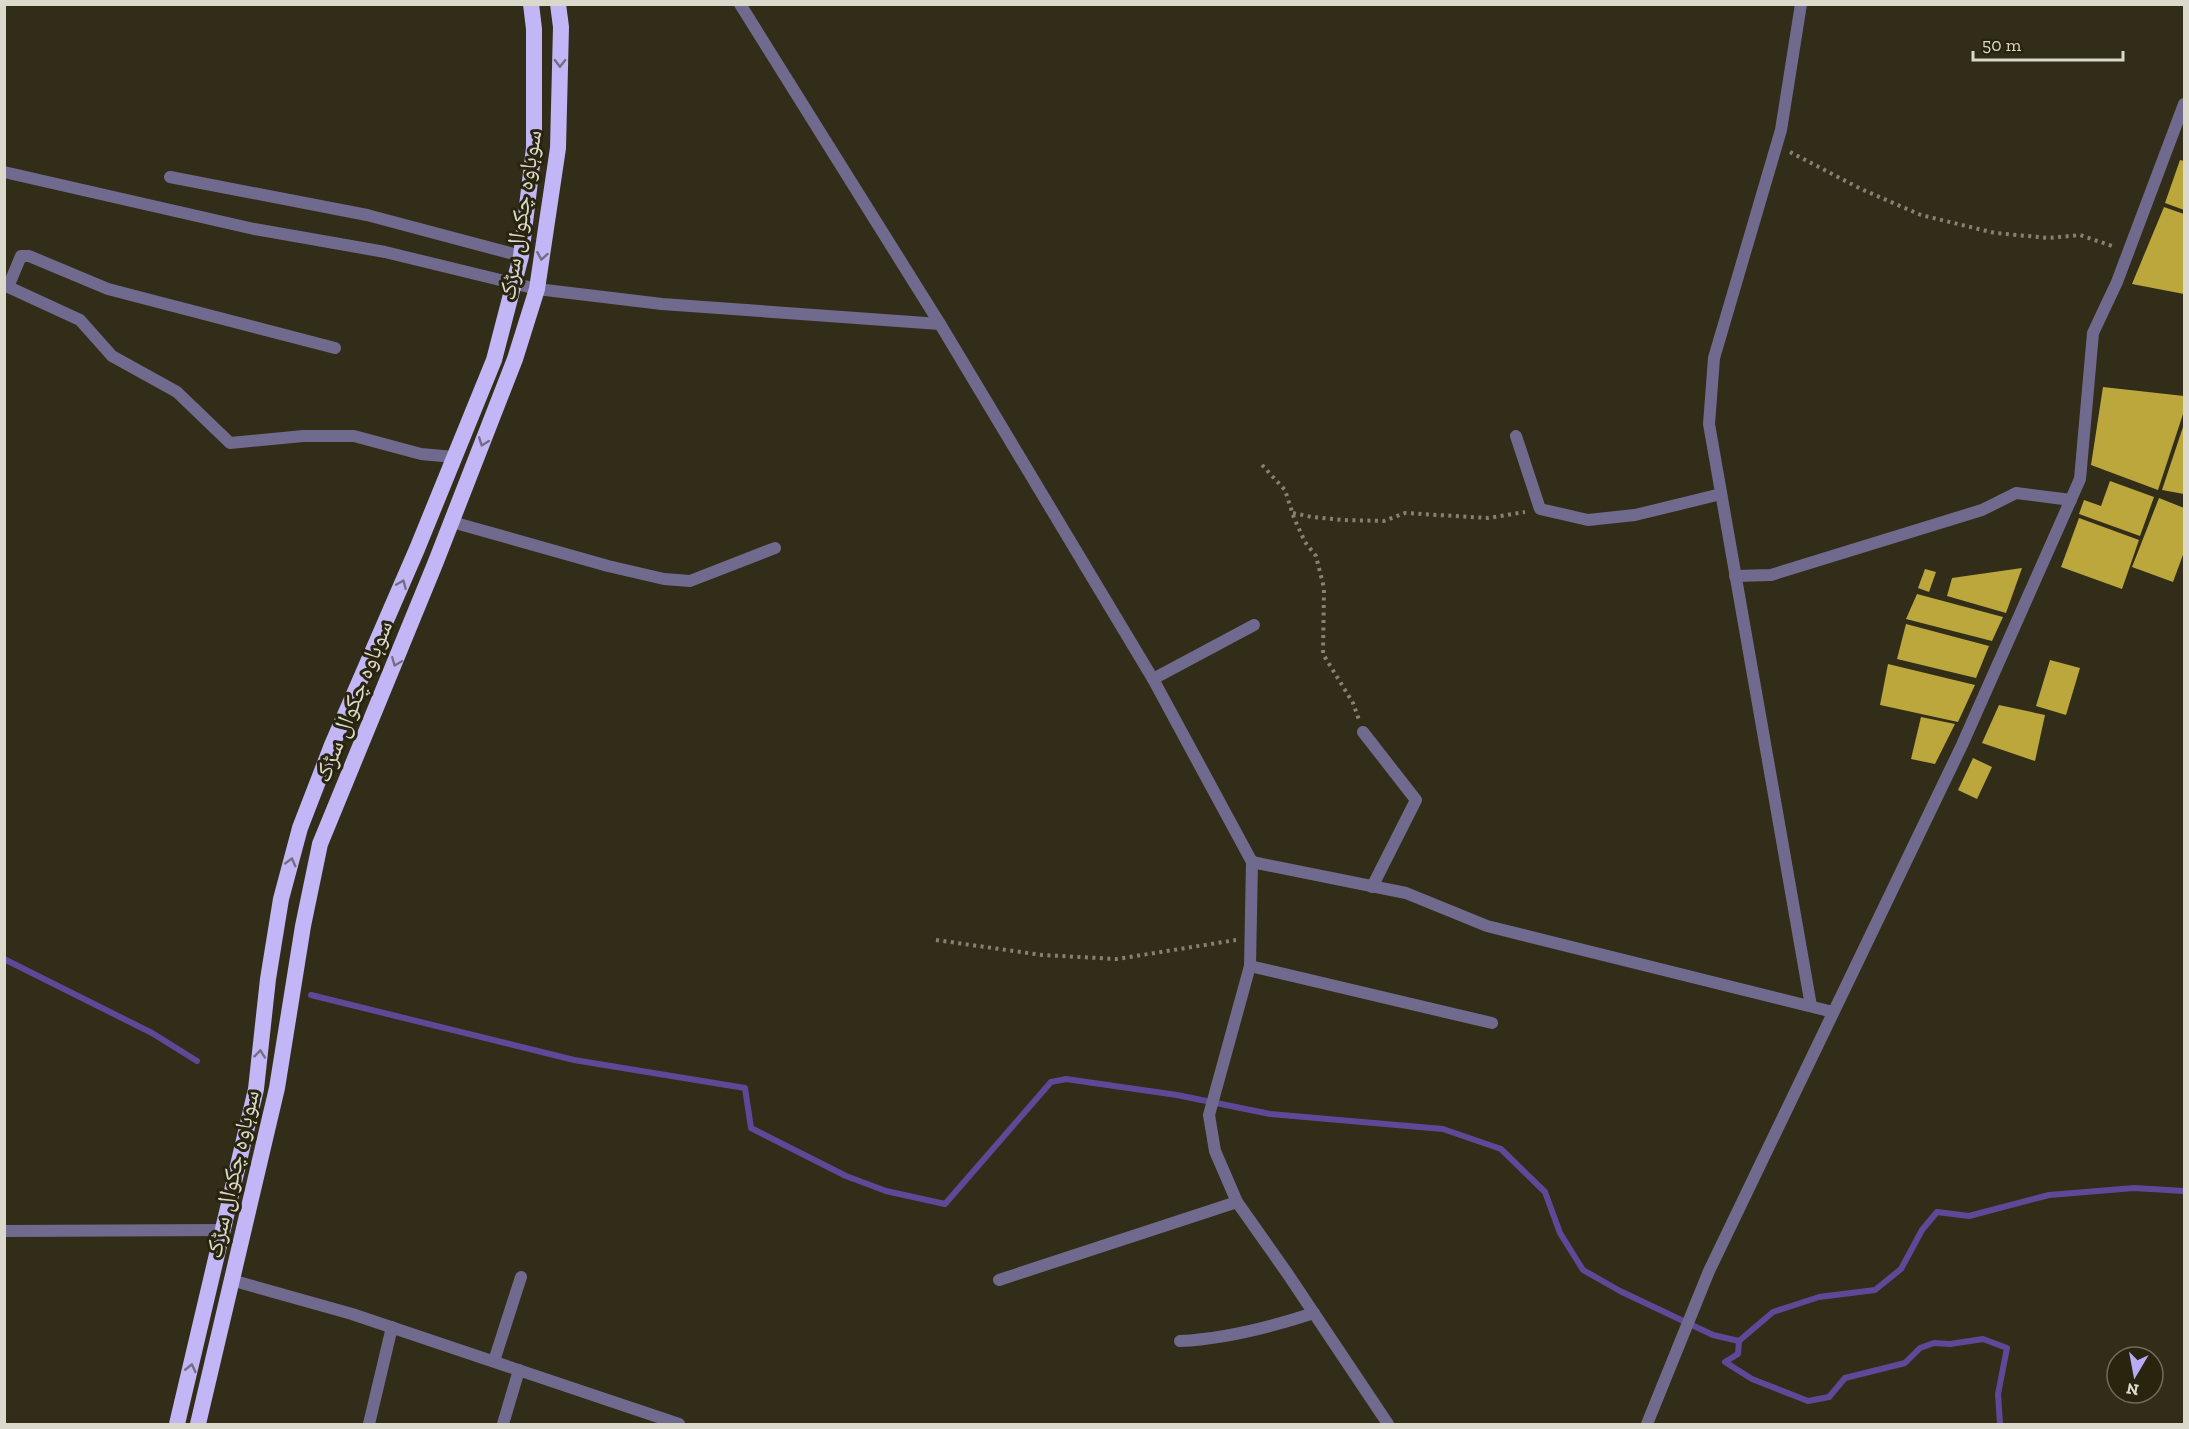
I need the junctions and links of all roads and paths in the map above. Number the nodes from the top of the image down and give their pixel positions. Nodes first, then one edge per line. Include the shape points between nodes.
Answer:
1 (531, 4) edge
2 (558, 4) edge
3 (740, 4) edge
4 (1801, 4) edge
5 (2184, 104) edge
6 (1776, 144) junction
7 (4, 172) edge
8 (170, 177) dead end
9 (2128, 252) junction
10 (521, 256) junction
11 (514, 285) junction
12 (6, 286) edge
13 (537, 289) junction
14 (940, 324) junction
15 (335, 348) dead end
16 (1516, 436) dead end
17 (454, 457) junction
18 (1262, 465) dead end
19 (1721, 494) junction
20 (2071, 500) junction
21 (1540, 509) junction
22 (1292, 513) junction
23 (452, 522) junction
24 (775, 548) dead end
25 (1735, 576) junction
26 (1254, 625) dead end
27 (1153, 679) junction
28 (1363, 732) joint
29 (1251, 862) junction
30 (1372, 887) junction
31 (1252, 938) junction
32 (936, 940) dead end
33 (1250, 966) junction
34 (1811, 1006) junction
35 (1833, 1012) junction
36 (1492, 1023) dead end
37 (1237, 1202) junction
38 (224, 1230) junction
39 (4, 1231) edge
40 (521, 1277) dead end
41 (231, 1280) junction
42 (999, 1280) dead end
43 (1314, 1313) junction
44 (392, 1327) junction
45 (1180, 1341) dead end
46 (494, 1361) junction
47 (519, 1370) junction
48 (177, 1425) edge
49 (198, 1425) edge
50 (369, 1425) edge
51 (503, 1425) edge
52 (679, 1425) edge
53 (1388, 1425) edge
54 (1647, 1425) edge

1 - 10 highway via 534,148
2 -> 13 highway, سوہاوہ چکوال سڑک via 558,148
3 - 14 street
4 - 6 street
5 - 9 street
6 - 9 path via 1861,189 1921,215 1995,232 2049,238 2080,235
6 - 19 street via 1714,358 1709,424
7 - 11 street via 254,229 385,252
8 - 10 street via 367,216
9 - 20 street via 2093,333 2080,479
10 - 11 highway
11 - 13 street
11 - 17 highway via 494,360
12 - 15 street via 21,256 28,256 108,289
12 - 17 street via 80,320 112,356 177,392 230,443 354,436 421,454
13 - 14 street via 662,304
13 -> 23 highway, سوہاوہ چکوال سڑک via 515,359
14 - 27 street
16 - 21 street
38 -> 17 highway via 256,1089 281,899 300,828
18 - 22 path via 1285,490
19 - 21 street via 1635,515 1588,520
19 - 25 street
20 - 25 street via 2016,493 1982,510 1771,575
20 - 35 street via 1962,745
21 - 22 path via 1488,518 1405,513 1384,521
22 - 28 path via 1316,556 1324,588 1323,654 1353,703
23 - 24 street via 664,579 690,581
23 -> 41 highway, سوہاوہ چکوال سڑک via 320,844 277,1088
25 - 34 street
26 - 27 street
27 - 29 street
28 - 30 street via 1416,800
29 - 30 street
29 - 31 street
30 - 34 street via 1406,893 1487,926
31 - 32 path via 1117,959 1042,955
31 - 33 street
33 - 36 street
33 - 37 street via 1209,1115 1215,1151
34 - 35 street
35 - 54 street via 1709,1271
37 - 42 street
37 - 43 street
38 - 39 street
48 -> 38 highway
40 - 46 street
41 - 44 street
41 - 49 highway, سوہاوہ چکوال سڑک
43 - 45 street via 1269,1328
43 - 53 street
44 - 46 street
44 - 50 street
46 - 47 street
47 - 51 street
47 - 52 street

